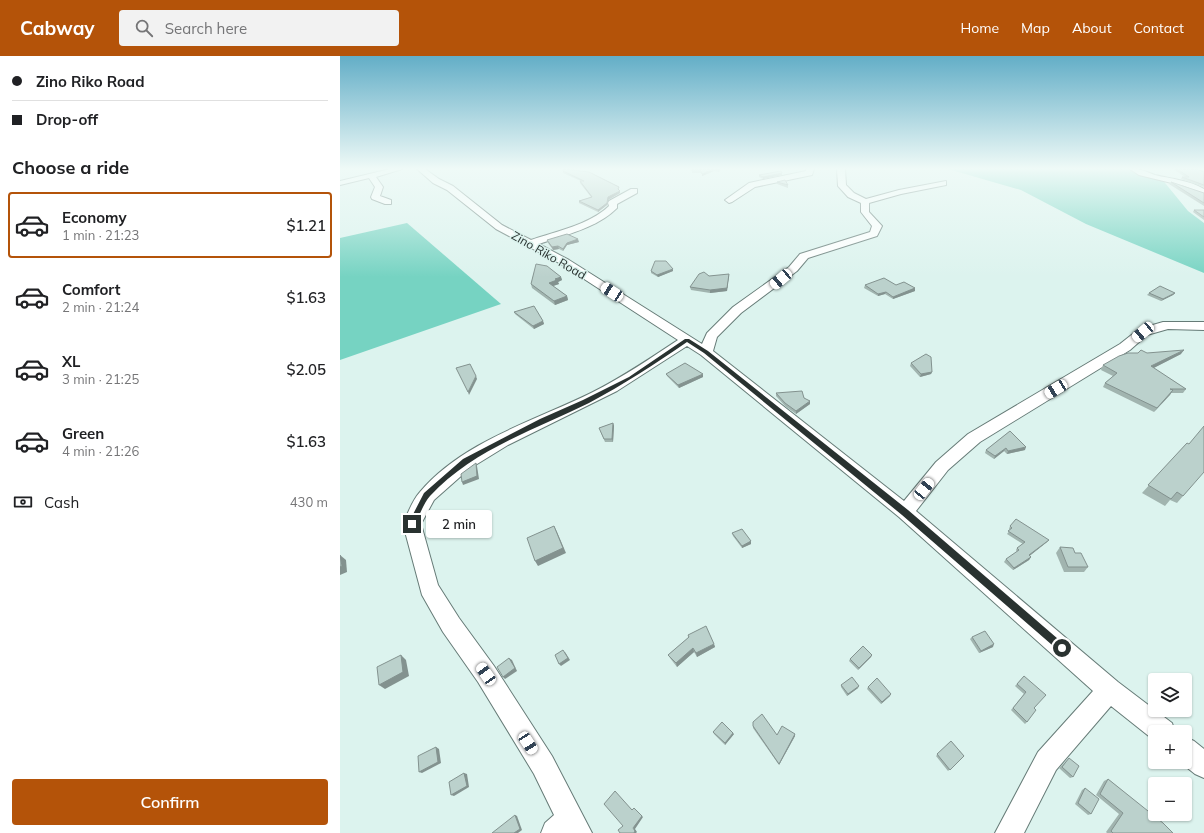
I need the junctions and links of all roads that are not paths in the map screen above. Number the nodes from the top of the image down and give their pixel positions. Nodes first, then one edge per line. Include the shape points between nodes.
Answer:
1 (472, 205) edge
2 (614, 205) edge
3 (865, 205) edge
4 (532, 243) junction
5 (1204, 326) edge
6 (687, 340) junction
7 (706, 352) junction
8 (905, 512) junction
9 (1110, 690) junction
10 (1154, 725) edge
11 (1192, 756) edge
12 (1204, 765) edge
13 (568, 828) edge
14 (1009, 833) edge

1 - 4 street, Zino Riko Road via 499,227
2 - 4 street via 610,211 579,226
3 - 7 street via 865,212 877,226 874,234 804,256 793,269 737,310 711,336
4 - 6 street, Zino Riko Road
5 - 8 street via 1167,325 1143,332 1125,347 974,438 942,466
6 - 7 street, Zino Riko Road
6 - 13 street via 631,378 465,461 427,495 412,524 429,588 543,765
7 - 8 street, Zino Riko Road
8 - 9 street, Zino Riko Road
9 - 10 street, Zino Riko Road
9 - 14 street via 1047,761
11 - 12 street

